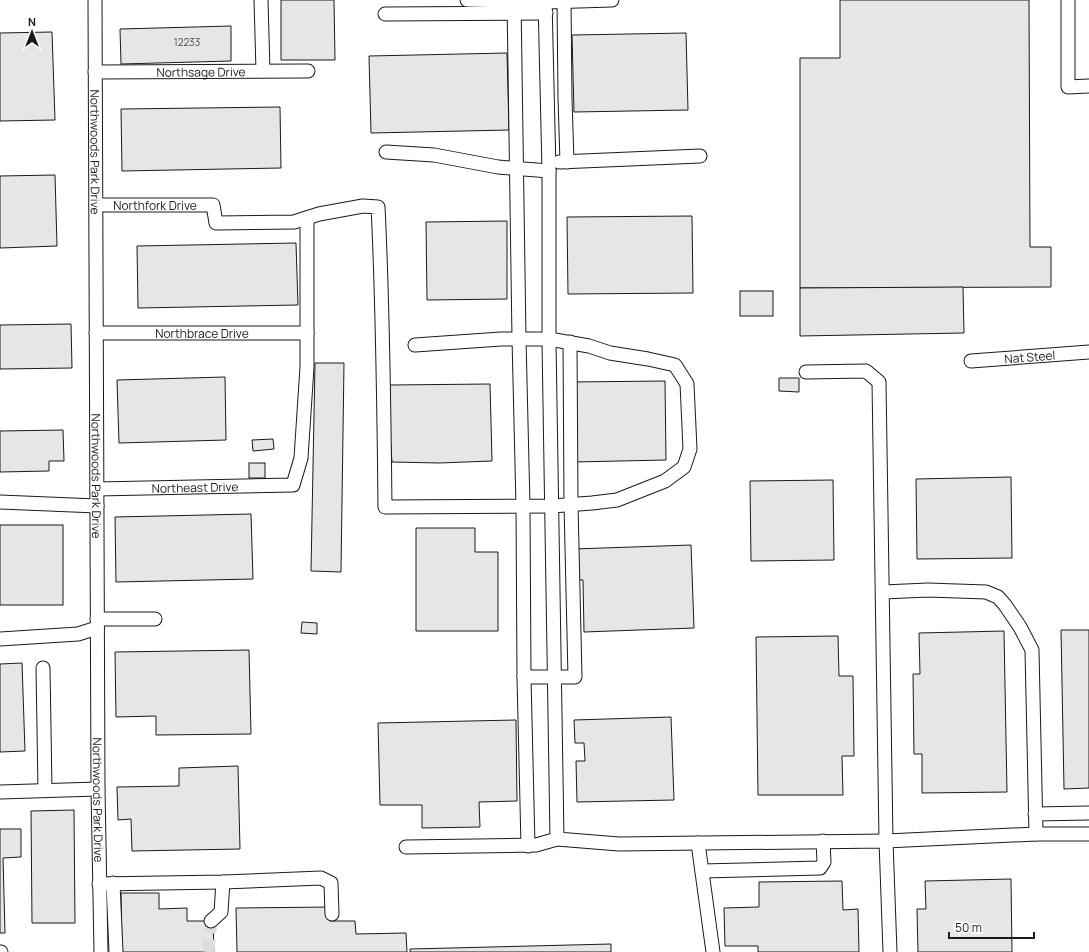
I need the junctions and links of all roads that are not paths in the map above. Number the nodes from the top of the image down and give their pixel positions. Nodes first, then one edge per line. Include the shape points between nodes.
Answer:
1 (95, 0) edge
2 (261, 0) edge
3 (467, 0) edge
4 (612, 0) edge
5 (1068, 0) edge
6 (564, 1) edge
7 (514, 5) edge
8 (546, 5) edge
9 (385, 14) dead end
10 (263, 71) junction
11 (308, 71) dead end
12 (95, 72) junction
13 (1089, 86) edge
14 (386, 152) dead end
15 (700, 156) dead end
16 (567, 162) junction
17 (549, 167) junction
18 (517, 168) junction
19 (96, 205) junction
20 (307, 218) junction
21 (96, 333) junction
22 (307, 333) junction
23 (519, 339) junction
24 (549, 339) junction
25 (570, 342) junction
26 (415, 344) dead end
27 (1089, 352) edge
28 (971, 361) dead end
29 (806, 372) dead end
30 (97, 489) junction
31 (0, 502) edge
32 (571, 504) junction
33 (97, 506) junction
34 (523, 506) junction
35 (552, 506) junction
36 (883, 592) junction
37 (155, 620) dead end
38 (97, 624) junction
39 (0, 639) edge
40 (43, 668) dead end
41 (524, 677) junction
42 (554, 677) junction
43 (98, 789) junction
44 (45, 790) junction
45 (0, 792) edge
46 (1089, 813) edge
47 (1035, 814) junction
48 (1036, 834) junction
49 (1089, 834) edge
50 (557, 839) junction
51 (886, 841) junction
52 (823, 842) junction
53 (698, 843) junction
54 (406, 846) dead end
55 (528, 846) junction
56 (702, 871) junction
57 (223, 882) junction
58 (113, 883) junction
59 (100, 884) junction
60 (332, 914) dead end
61 (211, 921) tunnel mouth
62 (101, 952) edge
63 (116, 952) edge
64 (712, 952) edge
65 (890, 952) edge

1 - 12 street, Northwoods Park Drive
2 - 10 street
3 - 7 street
4 - 6 street
5 - 13 street via 1068,87
6 - 8 street
6 - 16 street
7 - 8 street
7 - 9 street
7 - 18 street
8 - 17 street
10 - 11 street, Northsage Drive
10 - 12 street, Northsage Drive
12 - 19 street, Northwoods Park Drive
14 - 18 street via 434,155
15 - 16 street
16 - 17 street
17 - 18 street
17 - 24 street
18 - 23 street
19 - 20 street, Northfork Drive via 214,205 216,223 294,222
19 - 21 street, Northwoods Park Drive
20 - 22 street
20 - 34 street via 363,206 378,207 385,507
21 - 22 street, Northbrace Drive
21 - 30 street, Northwoods Park Drive
22 - 30 street, Northeast Drive via 302,458 293,485
23 - 24 street
23 - 26 street
23 - 34 street
24 - 25 street
24 - 35 street
25 - 32 street
25 - 32 street via 610,353 675,365 687,384 690,448 684,467 665,481 618,500
27 - 28 street, Nat Steel
29 - 36 street via 866,371 878,382
30 - 33 street, Northwoods Park Drive
31 - 33 street
32 - 35 street
32 - 42 street via 575,678
33 - 38 street, Northwoods Park Drive
34 - 35 street
34 - 41 street
35 - 42 street
36 - 47 street via 986,592 998,597 1005,605 1032,650
36 - 51 street
37 - 38 street
38 - 39 street via 78,634
38 - 43 street, Northwoods Park Drive
40 - 44 street
41 - 42 street
41 - 55 street
42 - 50 street
43 - 44 street
43 - 59 street, Northwoods Park Drive
44 - 45 street
46 - 47 street
47 - 48 street
48 - 49 street
48 - 51 street
50 - 53 street via 619,844
50 - 55 street
51 - 52 street
51 - 65 street
52 - 53 street
52 - 56 street via 824,862 820,868
53 - 56 street
54 - 55 street
56 - 64 street
57 - 58 street
57 - 60 street via 321,878 331,883
57 - 61 street via 221,912
58 - 59 street
58 - 63 street
59 - 62 street, Northwoods Park Drive

